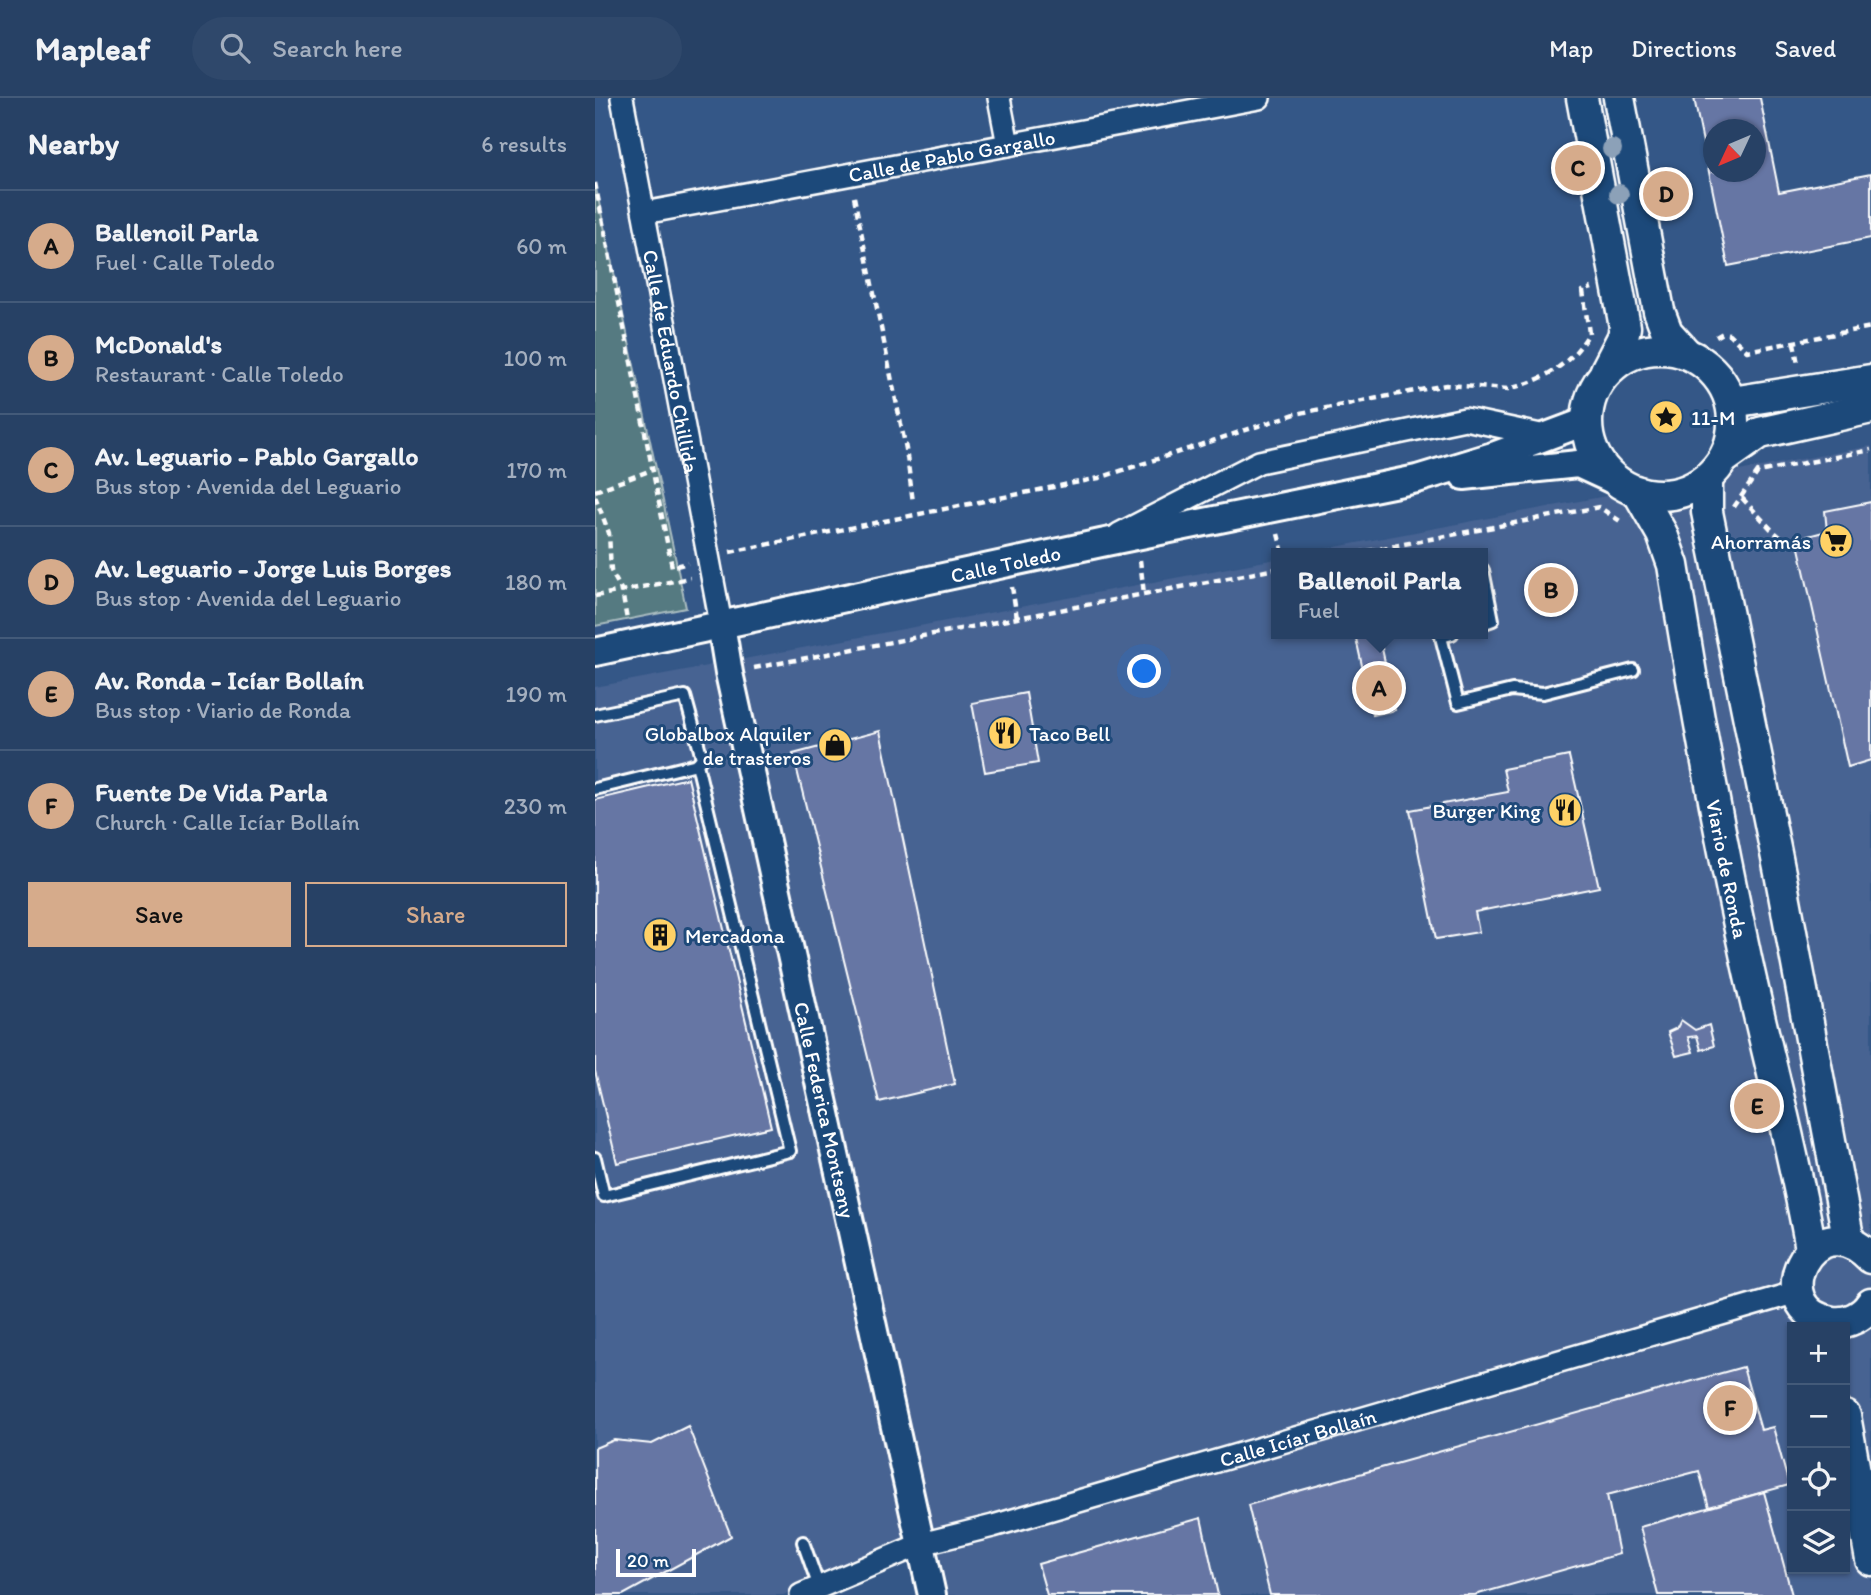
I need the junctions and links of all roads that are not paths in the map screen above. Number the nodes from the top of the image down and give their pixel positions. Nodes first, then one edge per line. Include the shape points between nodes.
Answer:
1 (622, 98) edge
2 (999, 98) edge
3 (1259, 98) edge
4 (1581, 98) edge
5 (1619, 98) edge
6 (1008, 145) junction
7 (644, 213) junction
8 (1685, 352) junction
9 (1605, 373) junction
10 (1871, 380) edge
11 (1732, 402) junction
12 (1871, 408) edge
13 (1587, 421) junction
14 (1545, 436) junction
15 (1717, 468) junction
16 (1417, 479) junction
17 (1627, 487) junction
18 (1101, 543) junction
19 (1488, 594) edge
20 (1488, 622) edge
21 (721, 624) junction
22 (1442, 639) edge
23 (595, 652) edge
24 (1633, 670) dead end
25 (595, 715) edge
26 (697, 764) junction
27 (595, 789) edge
28 (595, 1158) edge
29 (1811, 1249) junction
30 (1860, 1250) edge
31 (1797, 1292) junction
32 (1869, 1314) edge
33 (1821, 1322) edge
34 (1842, 1322) edge
35 (1850, 1444) edge
36 (803, 1542) dead end
37 (921, 1544) junction
38 (1871, 1560) edge
39 (810, 1591) edge
40 (932, 1595) edge

1 - 7 street, Calle de Eduardo Chillida
2 - 6 street
3 - 6 street, Calle de Pablo Gargallo
4 - 9 main road via 1625,327
5 - 8 main road via 1659,311 1667,332
6 - 7 street, Calle de Pablo Gargallo
7 - 21 street, Calle de Eduardo Chillida
8 - 9 main road via 1641,351 1621,359
8 - 11 main road via 1706,364 1722,381
9 - 13 main road via 1591,396
10 - 11 main road
11 - 15 main road via 1734,430
12 - 15 main road via 1760,433
13 - 14 street, Calle Toledo
13 - 17 main road via 1590,444 1601,465
14 - 16 street, Calle Toledo
14 - 18 street via 1465,419 1259,462
15 - 17 main road via 1686,491 1674,494 1662,496
15 - 30 main road via 1707,512
16 - 17 street, Calle Toledo via 1578,464
16 - 18 street, Calle Toledo
17 - 29 main road, Viario de Ronda via 1662,534 1674,565 1722,839
18 - 21 street, Calle Toledo
19 - 20 lane via 1493,620
21 - 23 street, Calle Toledo
21 - 37 street, Calle Federica Montseny
22 - 24 lane via 1458,703 1512,690 1543,693
25 - 26 lane via 685,696 702,758
26 - 27 lane
26 - 28 lane via 790,1151 604,1196
29 - 30 main road via 1836,1240
29 - 31 main road via 1796,1276
31 - 33 main road
31 - 37 street, Calle Icíar Bollaín
32 - 34 main road
35 - 38 main road
36 - 39 lane
37 - 39 street, Calle Icíar Bollaín
37 - 40 street, Calle Federica Montseny

